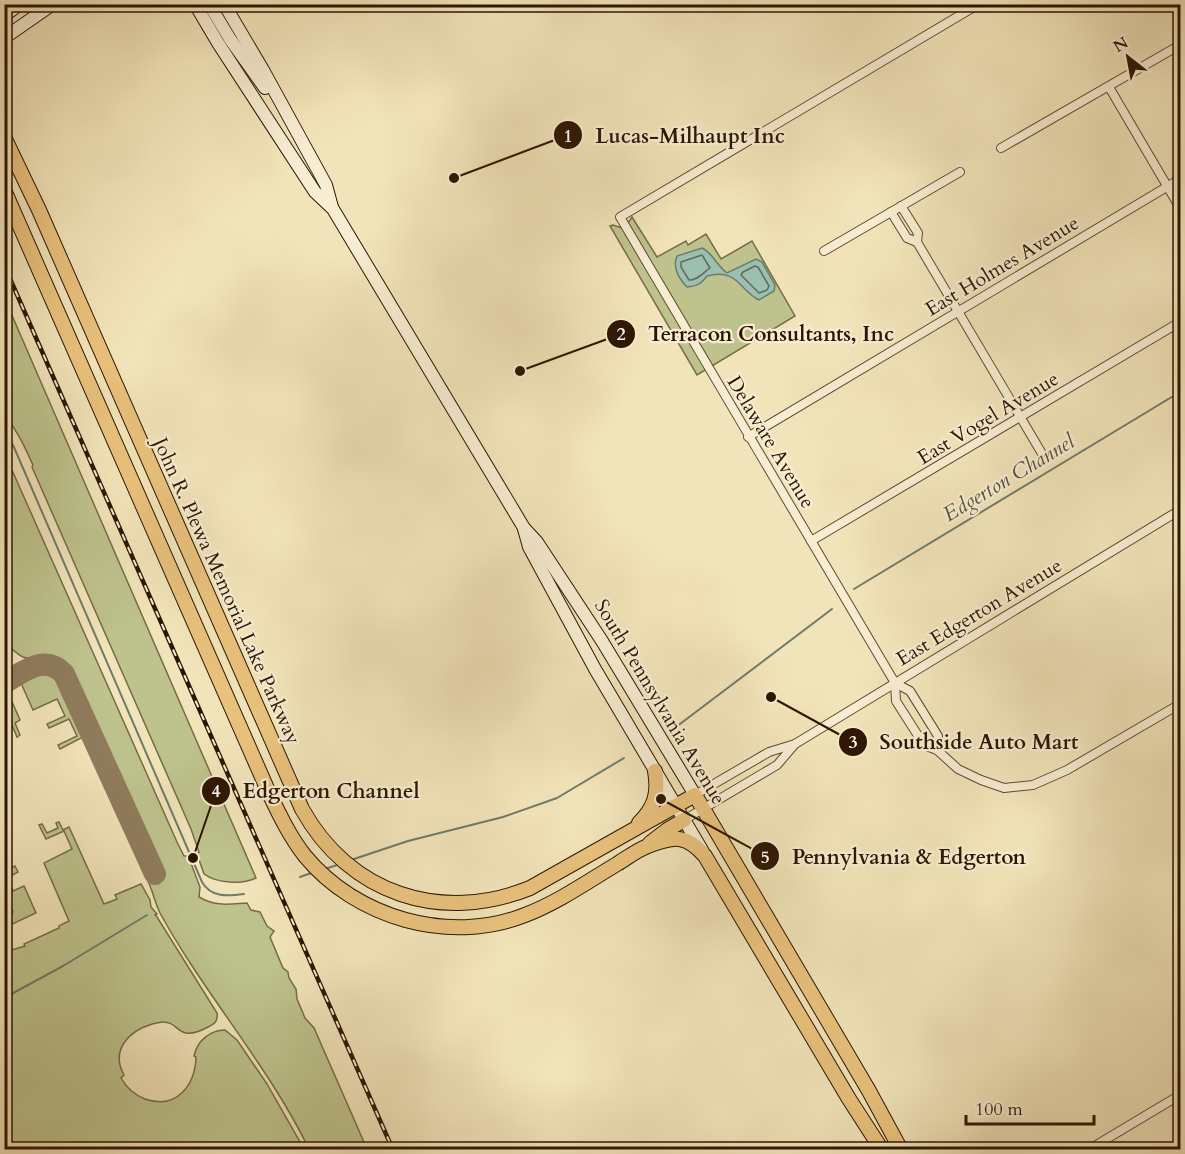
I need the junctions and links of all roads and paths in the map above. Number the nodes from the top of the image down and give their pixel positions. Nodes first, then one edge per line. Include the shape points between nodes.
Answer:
1 (20, 4) edge
2 (40, 4) edge
3 (53, 4) edge
4 (186, 4) edge
5 (195, 4) edge
6 (209, 4) edge
7 (224, 4) edge
8 (979, 4) edge
9 (4, 16) edge
10 (4, 37) edge
11 (218, 43) junction
12 (1180, 45) edge
13 (1109, 87) junction
14 (295, 127) junction
15 (4, 137) edge
16 (1001, 148) dead end
17 (960, 172) dead end
18 (1180, 179) edge
19 (1168, 187) junction
20 (4, 190) edge
21 (902, 206) junction
22 (1180, 208) edge
23 (333, 209) junction
24 (891, 212) junction
25 (917, 242) junction
26 (824, 251) dead end
27 (959, 311) junction
28 (1180, 322) edge
29 (1022, 416) junction
30 (748, 437) junction
31 (1044, 457) dead end
32 (1180, 510) edge
33 (524, 528) junction
34 (811, 541) junction
35 (609, 653) junction
36 (591, 663) junction
37 (895, 682) junction
38 (1180, 704) edge
39 (795, 744) junction
40 (937, 750) junction
41 (655, 771) junction
42 (695, 795) junction
43 (676, 806) junction
44 (703, 809) junction
45 (684, 820) junction
46 (630, 832) junction
47 (646, 846) junction
48 (705, 856) junction
49 (1180, 1095) edge
50 (882, 1149) edge
51 (901, 1149) edge
52 (1088, 1149) edge

1 - 9 main road
2 - 10 main road
3 - 10 main road
4 - 11 main road
5 - 11 main road, South Pennsylvania Avenue
6 - 14 main road
7 - 14 main road, South Pennsylvania Avenue
8 - 30 street, Delaware Avenue via 620,217
11 - 23 main road, South Pennsylvania Avenue via 315,192
12 - 13 street
13 - 16 street
13 - 19 street
14 - 23 main road, South Pennsylvania Avenue via 326,185
15 - 46 main road, John R. Plewa Memorial Lake Parkway via 315,830 341,858 367,877 392,891 439,903 477,903 530,888
17 - 21 street
18 - 19 street, East Holmes Avenue
19 - 22 street
19 - 27 street, East Holmes Avenue
20 - 47 main road via 282,820 316,868 359,902 390,916 451,927 484,925 541,908
21 - 24 street
21 - 25 street via 918,233
23 - 33 main road, South Pennsylvania Avenue
24 - 25 street via 908,238
24 - 26 street
25 - 27 street
27 - 29 street
27 - 30 street, East Holmes Avenue
28 - 29 street, East Vogel Avenue
29 - 31 street
29 - 34 street, East Vogel Avenue
30 - 34 street, Delaware Avenue
32 - 37 street, East Edgerton Avenue
33 - 35 main road, South Pennsylvania Avenue
33 - 36 main road, South Pennsylvania Avenue via 529,547
34 - 37 street, Delaware Avenue
35 - 36 main road
35 - 42 main road, South Pennsylvania Avenue
36 - 41 main road, South Pennsylvania Avenue
37 - 39 street, East Edgerton Avenue
37 - 40 street via 910,691 938,736
37 - 40 street via 896,701 924,745
38 - 40 street via 1067,770 1033,785 997,787 958,769
39 - 42 street, East Edgerton Avenue via 769,752
39 - 44 street, East Edgerton Avenue via 777,765
41 - 43 main road, South Pennsylvania Avenue
41 - 46 main road via 655,801
42 - 43 main road, John R. Plewa Memorial Lake Parkway
42 - 44 main road, South Pennsylvania Avenue
43 - 45 main road, South Pennsylvania Avenue
43 - 46 main road, John R. Plewa Memorial Lake Parkway
44 - 45 street, East Edgerton Avenue
44 - 51 main road, South Pennsylvania Avenue
45 - 47 main road
45 - 48 main road, South Pennsylvania Avenue
47 - 48 main road via 684,839 695,844
48 - 50 main road, South Pennsylvania Avenue
49 - 52 street

